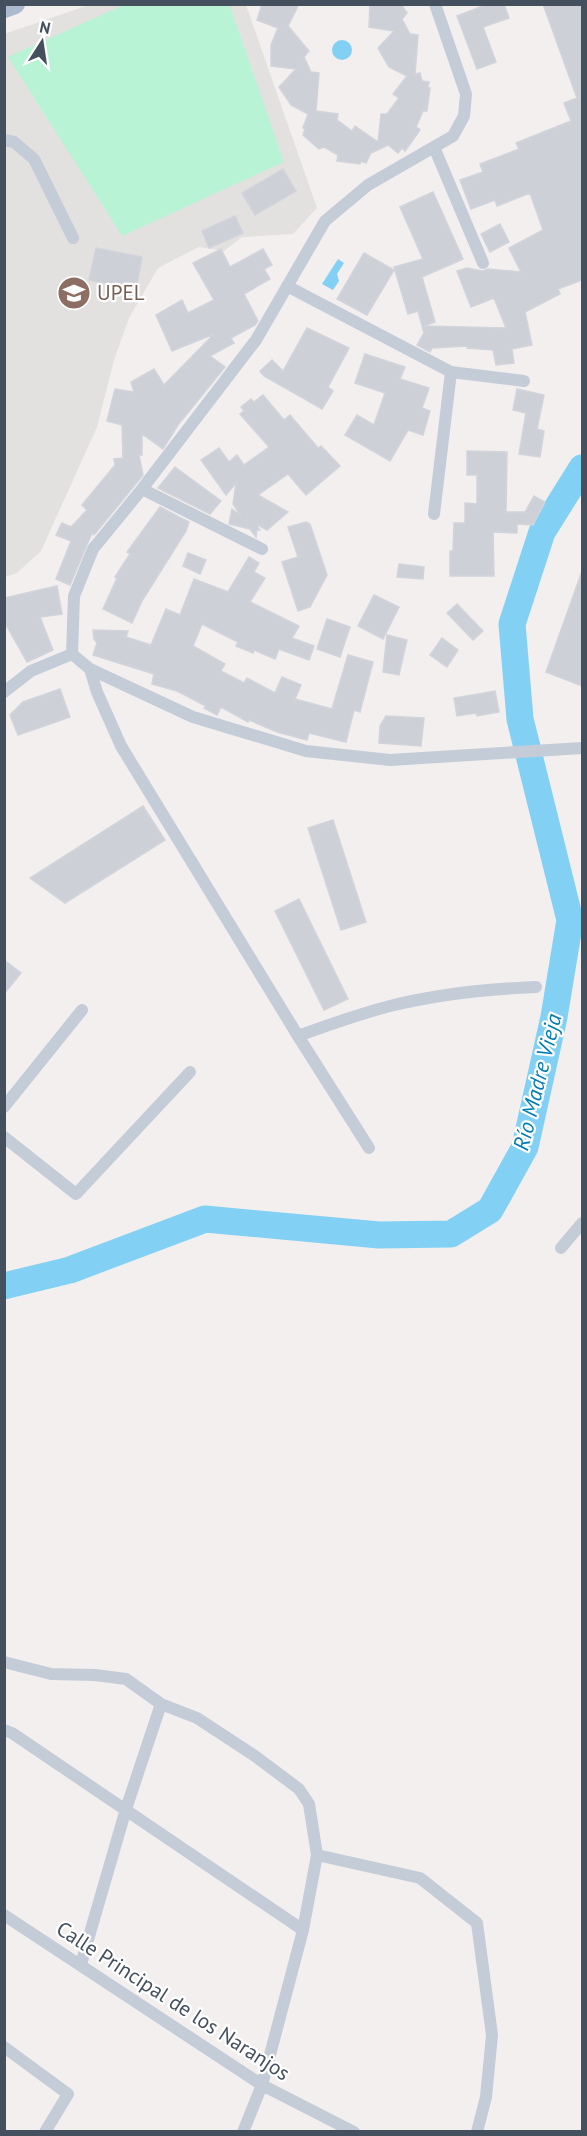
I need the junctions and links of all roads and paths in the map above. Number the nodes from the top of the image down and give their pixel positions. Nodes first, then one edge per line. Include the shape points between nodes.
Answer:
1 (15, 4) edge
2 (435, 4) edge
3 (4, 8) edge
4 (4, 140) edge
5 (434, 147) junction
6 (73, 238) dead end
7 (483, 263) dead end
8 (287, 286) junction
9 (451, 372) junction
10 (524, 381) dead end
11 (142, 489) junction
12 (434, 514) dead end
13 (262, 549) dead end
14 (72, 654) junction
15 (90, 669) junction
16 (4, 692) edge
17 (582, 748) edge
18 (536, 987) dead end
19 (82, 1010) dead end
20 (298, 1036) junction
21 (190, 1072) dead end
22 (4, 1107) edge
23 (4, 1137) edge
24 (369, 1148) dead end
25 (582, 1223) edge
26 (561, 1248) dead end
27 (4, 1662) edge
28 (161, 1704) junction
29 (4, 1730) edge
30 (126, 1809) junction
31 (317, 1855) junction
32 (4, 1915) edge
33 (303, 1929) junction
34 (81, 1964) junction
35 (4, 2047) edge
36 (262, 2085) junction
37 (45, 2132) edge
38 (243, 2132) edge
39 (354, 2132) edge
40 (477, 2132) edge

1 - 3 main road
2 - 5 street via 466,94 464,116 453,136
4 - 6 street via 14,142 34,159
5 - 7 street
5 - 8 street via 368,185 325,221
8 - 9 street
8 - 11 street via 256,340
9 - 10 street
9 - 12 street
11 - 13 street
11 - 14 street via 93,549 74,596
14 - 15 street
14 - 16 street via 32,671
15 - 17 street via 193,717 306,751 390,759
15 - 20 street via 121,746
18 - 20 street via 413,1000
19 - 22 street
20 - 24 street
21 - 23 street via 76,1194
25 - 26 street
27 - 28 street via 51,1674 126,1679
28 - 30 street
28 - 31 street via 197,1718 299,1789 309,1804
29 - 30 street
30 - 33 street
30 - 34 street
31 - 33 street
31 - 40 street via 420,1878 477,1923 492,2035 486,2097
32 - 34 street, Calle Principal de los Naranjos
33 - 36 street
34 - 36 street, Calle Principal de los Naranjos
35 - 37 street via 68,2094
36 - 38 street
36 - 39 street, Calle Principal de los Naranjos

